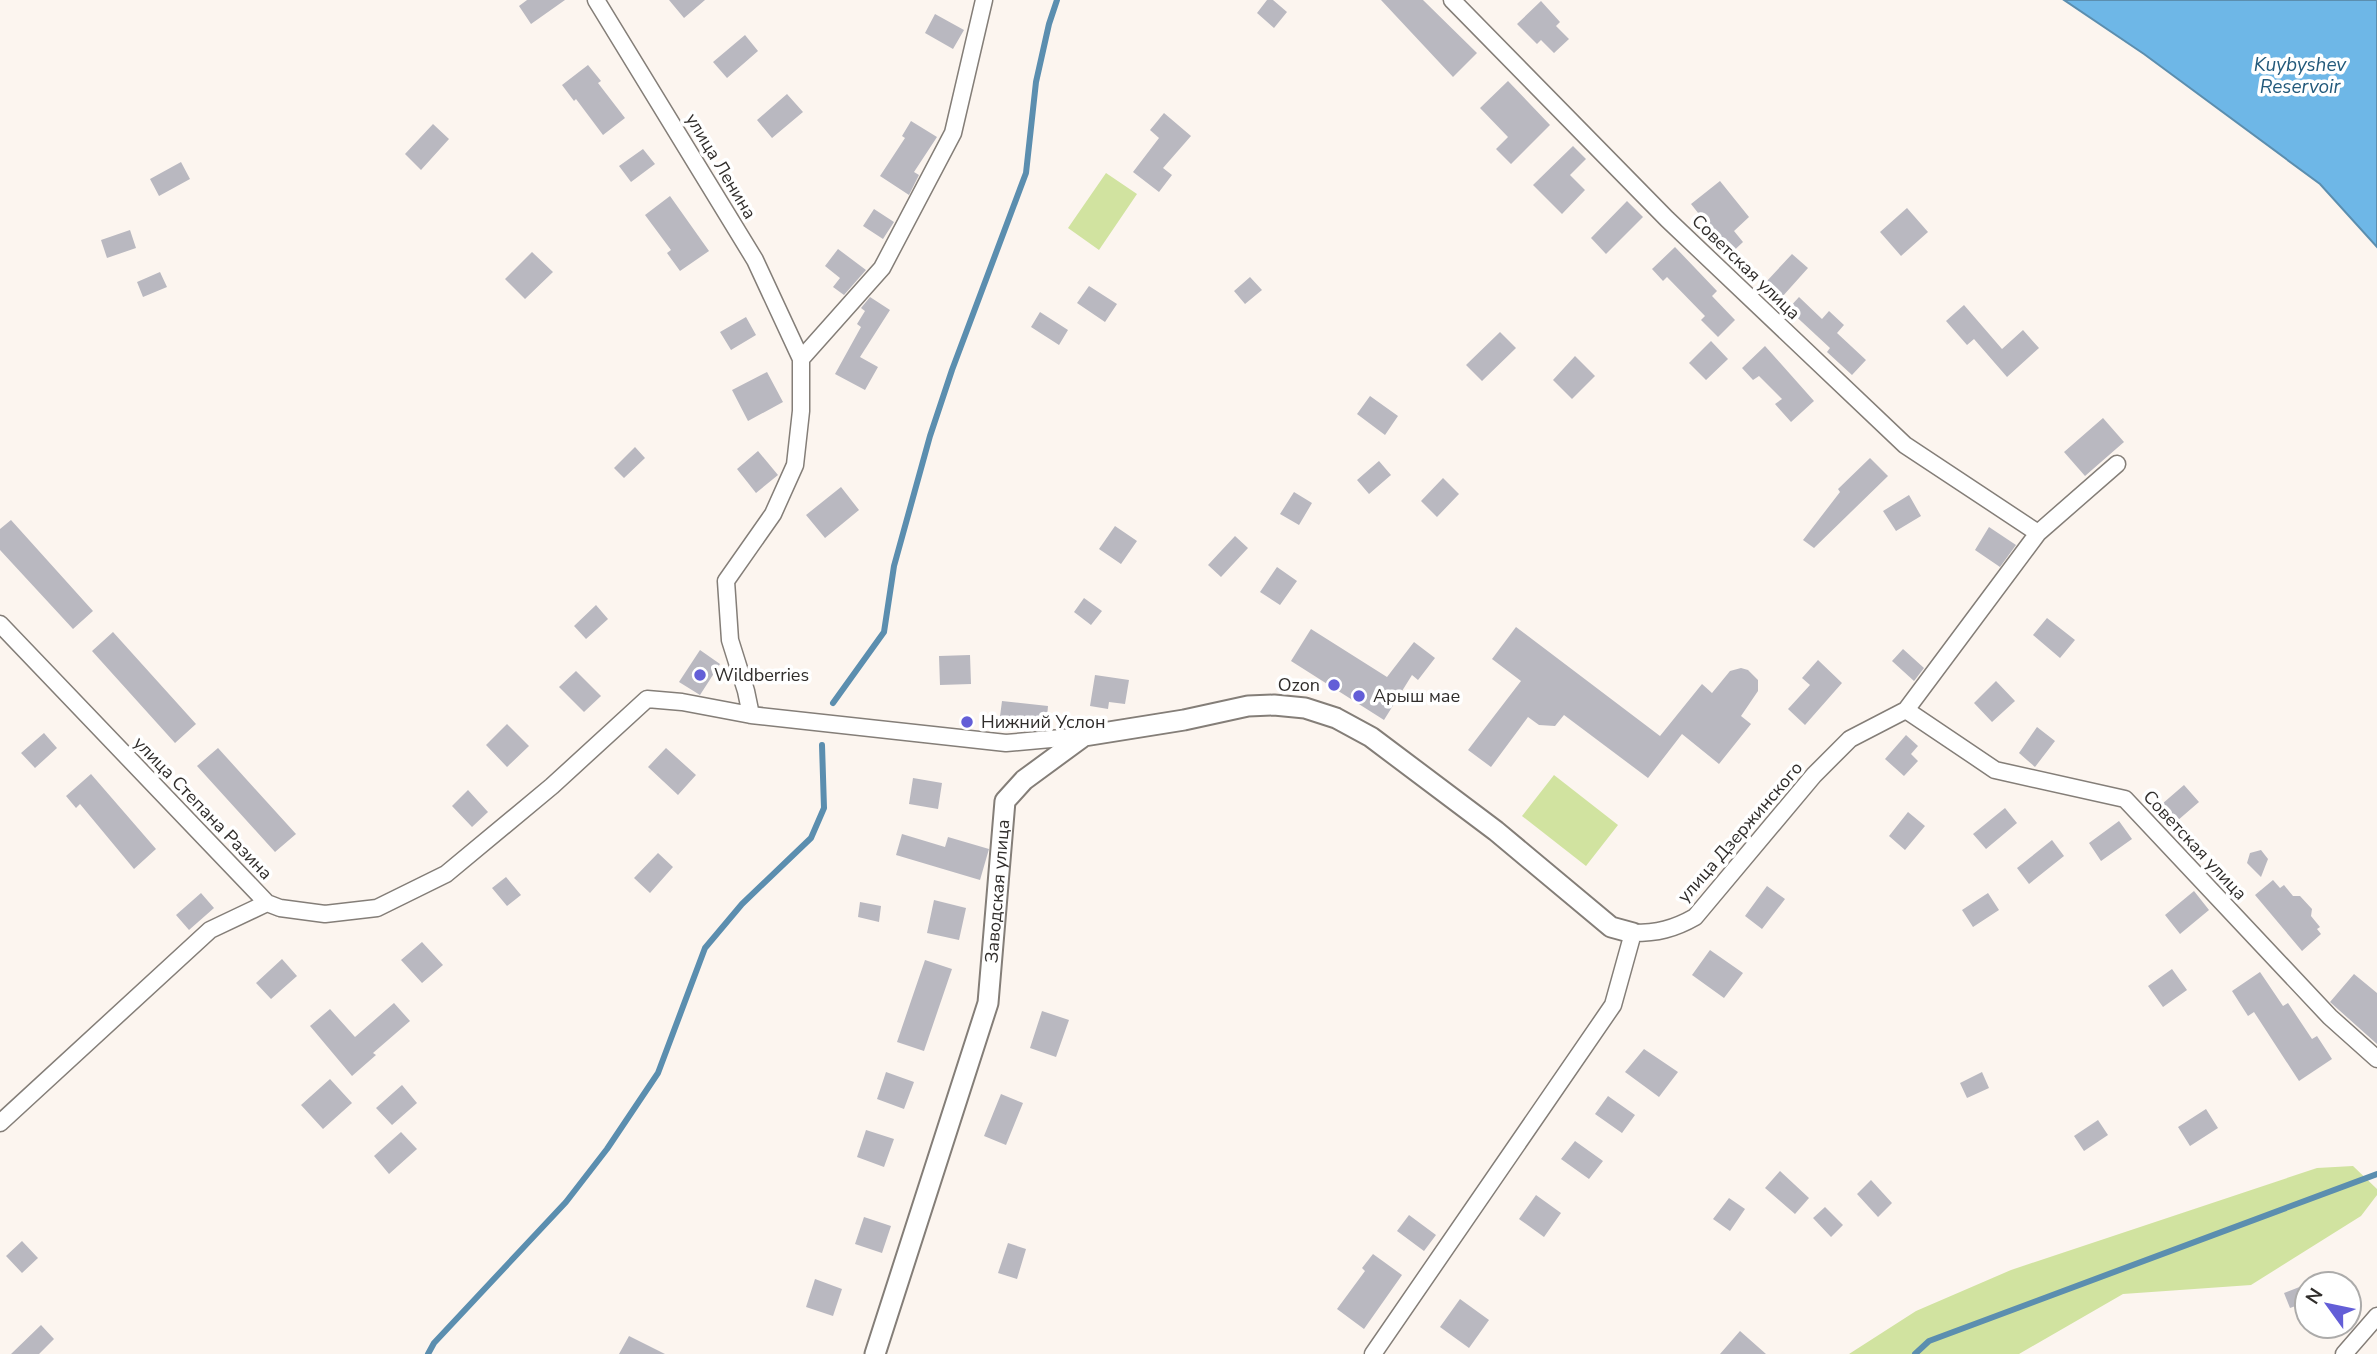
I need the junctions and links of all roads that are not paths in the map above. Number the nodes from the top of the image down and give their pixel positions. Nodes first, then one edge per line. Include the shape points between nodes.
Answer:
1 (596, 0) edge
2 (984, 0) edge
3 (1452, 0) edge
4 (801, 359) junction
5 (2117, 464) dead end
6 (2038, 533) junction
7 (0, 624) edge
8 (1906, 710) junction
9 (751, 715) junction
10 (1084, 736) junction
11 (267, 903) junction
12 (1633, 933) junction
13 (2377, 1059) edge
14 (0, 1123) edge
15 (2377, 1316) edge
16 (875, 1354) edge
17 (1373, 1354) edge
18 (2344, 1354) edge

1 - 4 street, улица Ленина via 755,260
2 - 4 street via 953,133 882,268
3 - 6 street, Советская улица via 1667,219 1905,445
4 - 9 street via 795,465 773,514 726,581 730,640
5 - 6 street, улица Дзержинского
6 - 8 street, улица Дзержинского
7 - 11 street, улица Степана Разина
8 - 12 street, улица Дзержинского via 1850,739 1814,775 1695,917 1673,929
8 - 13 street, Советская улица via 1995,770 2125,799 2330,1017
9 - 10 street via 1006,743
9 - 11 street, улица Степана Разина via 647,699 446,874 377,908 325,914
10 - 12 street, Заводская улица via 1248,706 1305,708 1336,718 1371,737 1496,831 1611,927
10 - 16 street, Заводская улица via 1024,780 1005,801 988,1003
11 - 14 street via 210,930
12 - 17 street via 1613,1005
15 - 18 street

